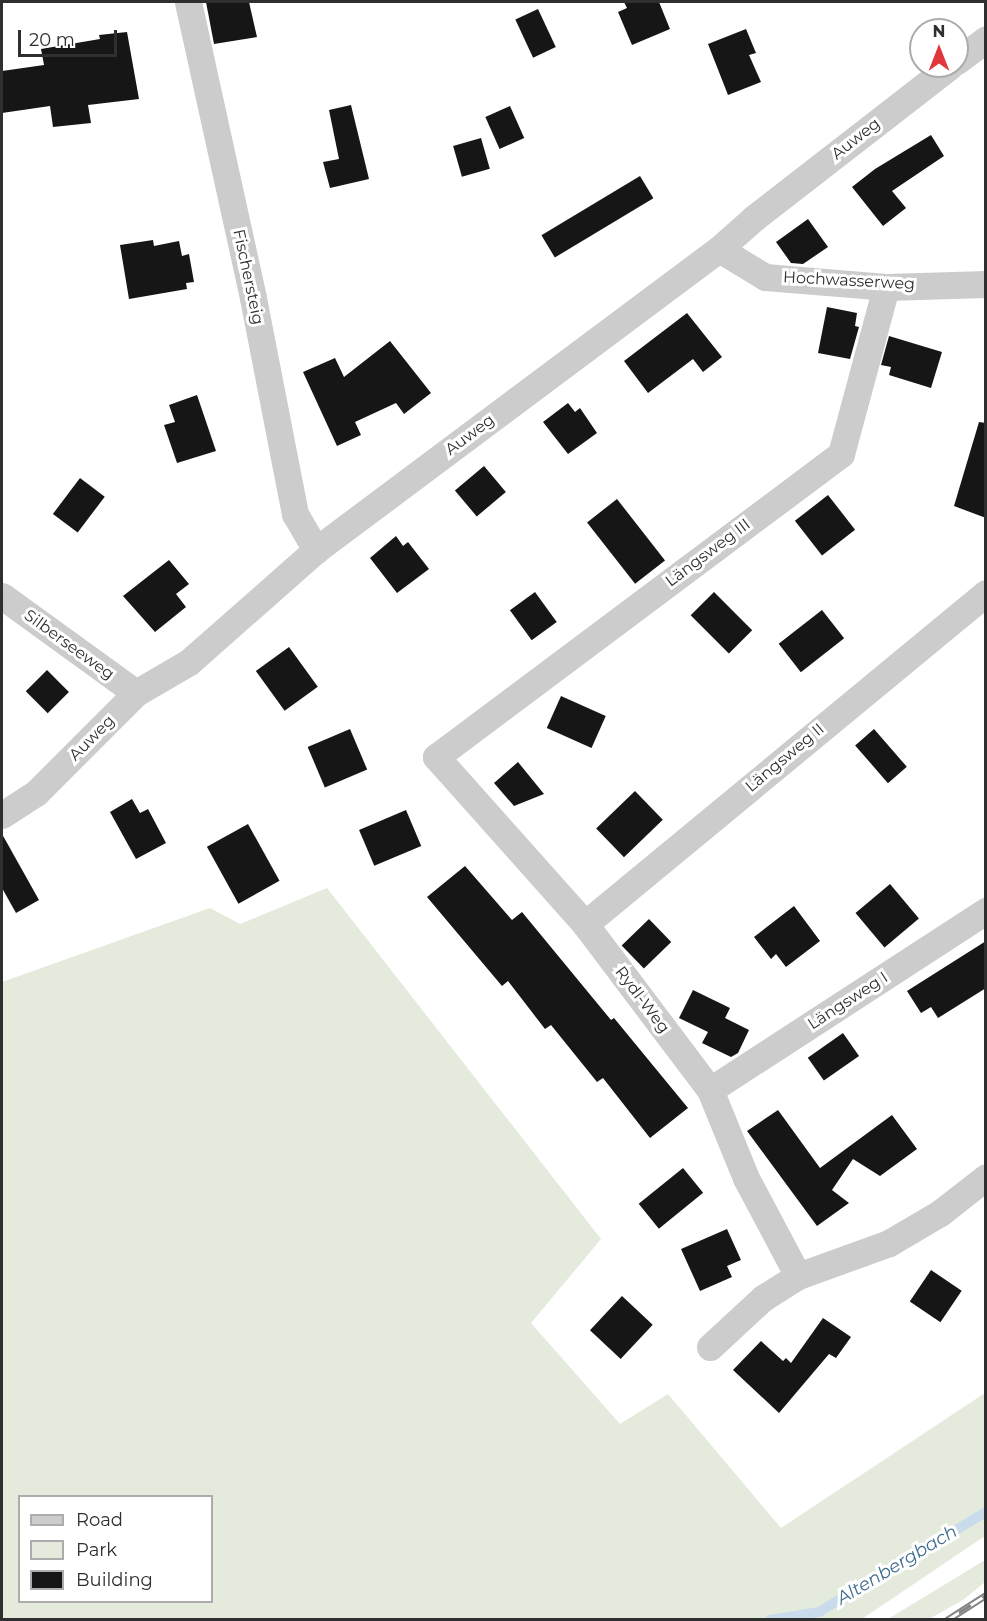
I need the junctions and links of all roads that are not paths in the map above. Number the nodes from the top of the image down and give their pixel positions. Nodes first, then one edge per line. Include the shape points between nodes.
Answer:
1 (188, 2) edge
2 (986, 39) edge
3 (969, 52) edge
4 (935, 78) edge
5 (719, 249) junction
6 (986, 284) edge
7 (886, 287) junction
8 (316, 550) junction
9 (986, 593) edge
10 (2, 596) edge
11 (136, 693) junction
12 (436, 757) joint
13 (2, 815) edge
14 (986, 911) edge
15 (585, 924) junction
16 (710, 1090) junction
17 (986, 1177) edge
18 (798, 1276) junction
19 (710, 1347) dead end

1 - 8 street, Fischersteig via 253,298 295,514
2 - 3 street
4 - 5 street, Auweg
5 - 7 street, Hochwasserweg via 765,277
5 - 8 street, Auweg
6 - 7 street, Hochwasserweg
7 - 12 street, Längsweg III via 841,454
8 - 11 street, Auweg via 189,662
9 - 15 street, Längsweg II
10 - 11 street, Silberseeweg
11 - 13 street, Auweg via 36,794
12 - 15 street, Rydl-Weg
14 - 16 street, Längsweg I
15 - 16 street, Rydl-Weg
16 - 18 street, Rydl-Weg via 746,1178
17 - 18 street via 940,1213 889,1243
18 - 19 street via 763,1298

